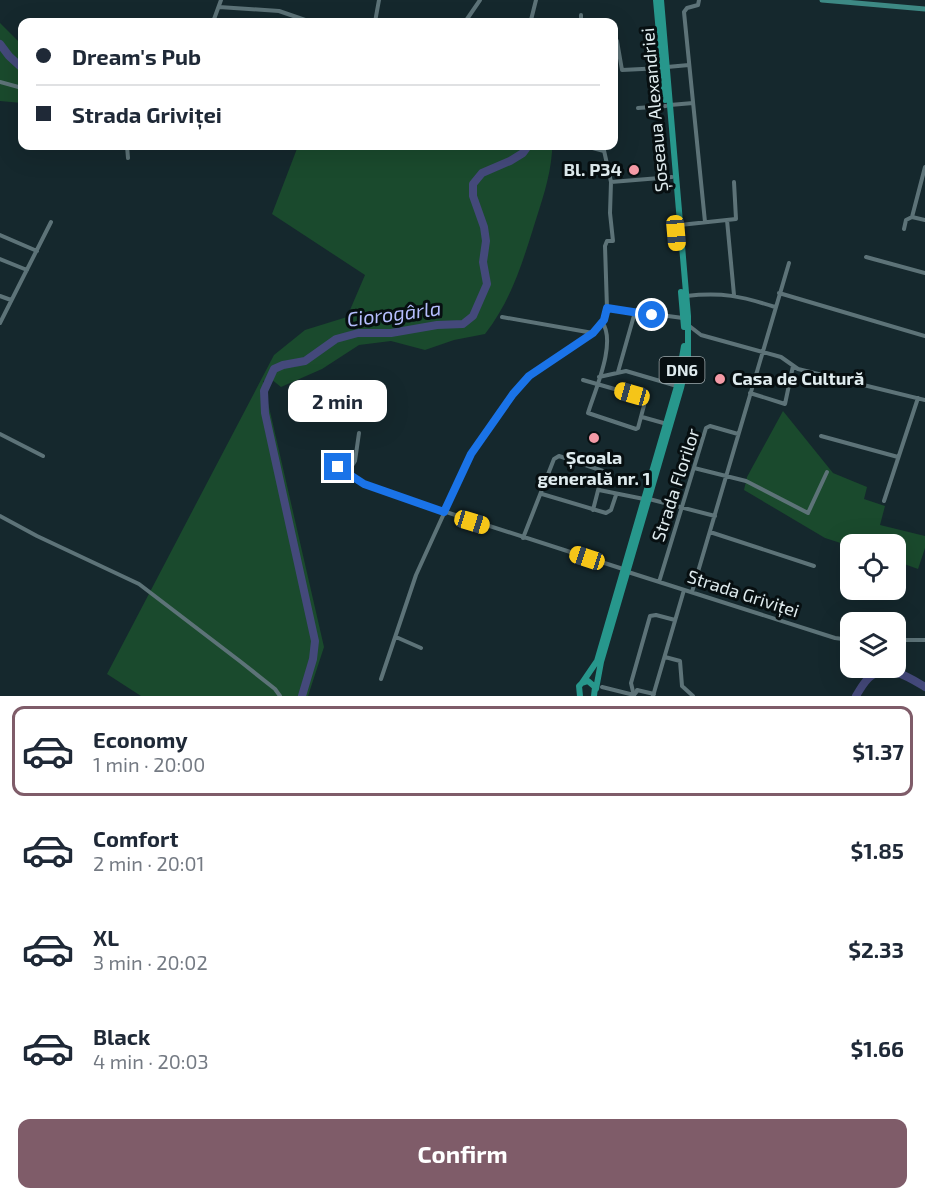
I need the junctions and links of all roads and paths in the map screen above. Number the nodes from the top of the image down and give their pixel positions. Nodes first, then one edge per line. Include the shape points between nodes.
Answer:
1 (221, 0) edge
2 (379, 0) edge
3 (480, 0) edge
4 (536, 0) edge
5 (655, 0) edge
6 (663, 0) edge
7 (699, 0) edge
8 (822, 0) edge
9 (897, 3) edge
10 (219, 7) junction
11 (925, 9) edge
12 (660, 14) junction
13 (215, 18) edge
14 (299, 18) edge
15 (376, 18) edge
16 (468, 18) edge
17 (532, 18) edge
18 (618, 47) edge
19 (689, 65) junction
20 (664, 67) junction
21 (0, 82) edge
22 (18, 87) edge
23 (693, 103) junction
24 (668, 105) junction
25 (638, 108) dead end
26 (127, 150) edge
27 (600, 150) edge
28 (604, 151) joint
29 (128, 158) dead end
30 (925, 167) edge
31 (672, 177) junction
32 (611, 182) junction
33 (734, 182) dead end
34 (912, 217) junction
35 (727, 220) junction
36 (925, 220) edge
37 (51, 222) dead end
38 (705, 222) junction
39 (680, 225) junction
40 (904, 229) dead end
41 (0, 235) edge
42 (37, 251) junction
43 (866, 257) dead end
44 (0, 259) edge
45 (789, 263) dead end
46 (27, 270) junction
47 (925, 273) edge
48 (779, 293) junction
49 (734, 295) junction
50 (0, 296) edge
51 (686, 296) junction
52 (11, 300) junction
53 (775, 307) junction
54 (607, 309) junction
55 (635, 312) junction
56 (502, 317) dead end
57 (683, 318) junction
58 (603, 322) junction
59 (0, 323) edge
60 (688, 325) junction
61 (593, 333) junction
62 (701, 335) junction
63 (925, 336) edge
64 (688, 339) junction
65 (762, 352) junction
66 (793, 366) junction
67 (618, 372) junction
68 (599, 377) junction
69 (583, 380) dead end
70 (597, 384) junction
71 (677, 386) junction
72 (750, 393) junction
73 (918, 398) junction
74 (925, 400) edge
75 (642, 417) junction
76 (667, 424) junction
77 (359, 433) dead end
78 (0, 434) edge
79 (738, 434) junction
80 (821, 436) dead end
81 (43, 456) dead end
82 (898, 457) junction
83 (326, 462) dead end
84 (694, 468) junction
85 (348, 472) junction
86 (827, 472) dead end
87 (726, 476) junction
88 (599, 490) junction
89 (542, 494) junction
90 (616, 495) junction
91 (646, 499) junction
92 (884, 501) dead end
93 (682, 508) junction
94 (593, 510) junction
95 (444, 512) junction
96 (0, 516) edge
97 (715, 516) junction
98 (710, 532) junction
99 (523, 538) junction
100 (814, 566) dead end
101 (625, 570) junction
102 (659, 582) junction
103 (684, 590) junction
104 (692, 592) junction
105 (675, 620) junction
106 (396, 637) junction
107 (840, 639) edge
108 (906, 640) edge
109 (925, 640) edge
110 (421, 648) dead end
111 (665, 657) junction
112 (381, 679) dead end
113 (582, 683) junction
114 (631, 688) junction
115 (638, 690) junction
116 (596, 693) edge
117 (634, 695) edge
118 (653, 695) edge
119 (280, 696) edge
120 (580, 696) edge
121 (693, 696) edge

1 - 10 street
2 - 15 street
3 - 16 street
4 - 17 street
5 - 12 highway, Șoseaua Alexandriei / DN6
6 - 12 highway, Șoseaua Alexandriei / DN6
7 - 19 street via 698,6 684,12
8 - 9 main road
9 - 11 main road
10 - 13 street
10 - 14 street via 279,11
12 - 20 highway, Șoseaua Alexandriei / DN6
18 - 20 street via 622,70
19 - 20 street
19 - 23 street
20 - 24 highway, Șoseaua Alexandriei / DN6
21 - 22 street
23 - 24 street
23 - 38 street
24 - 25 street
24 - 31 highway, Șoseaua Alexandriei / DN6
24 - 39 highway, Șoseaua Alexandriei / DN6
26 - 29 street
27 - 28 street
28 - 32 street
30 - 34 street
31 - 32 street
31 - 57 highway, Șoseaua Alexandriei / DN6
32 - 54 street via 613,241 607,241 605,246
33 - 35 street via 737,218
34 - 36 street
34 - 40 street via 906,220
35 - 38 street
35 - 49 street
37 - 42 street
38 - 39 street
39 - 51 highway, Șoseaua Alexandriei / DN6
41 - 42 street
42 - 46 street
43 - 47 street
44 - 46 street
45 - 48 street
46 - 52 street
48 - 53 street
48 - 63 street
49 - 51 street
49 - 53 street
50 - 52 street
51 - 60 highway, Șoseaua Alexandriei / DN6
52 - 59 street
53 - 65 street
54 - 55 street
54 - 58 street
55 - 57 street
55 - 67 street
56 - 61 street
57 - 71 highway, Șoseaua Alexandriei / DN6 via 684,350
58 - 61 street
58 - 68 street via 609,341
60 - 62 street
60 - 64 highway, Șoseaua Alexandriei / DN6
61 - 95 street via 519,386 471,454
62 - 64 street
62 - 65 street
64 - 91 highway, Șoseaua Alexandriei / DN6 via 686,373
65 - 66 street via 781,357
65 - 72 street
66 - 72 street via 785,404
66 - 73 street
67 - 68 street
67 - 71 street
68 - 70 street
69 - 70 street
70 - 75 street via 646,398
70 - 75 street via 588,412 636,429
71 - 76 highway, Șoseaua Alexandriei / DN6
72 - 79 street
73 - 74 street
73 - 82 street
75 - 76 street
76 - 91 highway, Șoseaua Alexandriei / DN6
77 - 85 street via 355,461
78 - 81 street
79 - 84 street, Strada Florilor via 707,427
79 - 87 street
80 - 82 street
82 - 92 street
83 - 85 street, Strada Griviței
84 - 87 street
84 - 93 street, Strada Florilor
85 - 95 street, Strada Griviței via 364,484
86 - 87 street via 808,513 746,481
87 - 97 street
88 - 89 street via 602,470 562,456 557,457
88 - 90 street
88 - 94 street
89 - 94 street
89 - 99 street
90 - 91 street
90 - 94 street via 606,513
91 - 93 street
91 - 101 highway, Șoseaua Alexandriei / DN6
93 - 97 street
93 - 102 street, Strada Florilor
95 - 99 street, Strada Griviței
95 - 106 street via 413,583
96 - 119 street via 143,586
97 - 98 street
98 - 100 street
98 - 104 street
99 - 101 street, Strada Griviței
101 - 102 street, Strada Griviței
101 - 113 highway, Șoseaua Alexandriei / DN6 via 597,661
101 - 116 highway, Șoseaua Alexandriei / DN6
102 - 103 street, Strada Griviței
103 - 104 street, Strada Griviței
103 - 105 street
104 - 107 street, Strada Griviței
105 - 111 street
105 - 114 street via 650,616
106 - 110 street
106 - 112 street
108 - 109 street
111 - 118 street
111 - 121 street via 680,661 682,686
113 - 116 highway via 590,682
113 - 120 highway, Șoseaua Alexandriei / DN6 via 578,689
114 - 115 street
114 - 117 street
115 - 117 street
115 - 118 street
116 - 117 street

